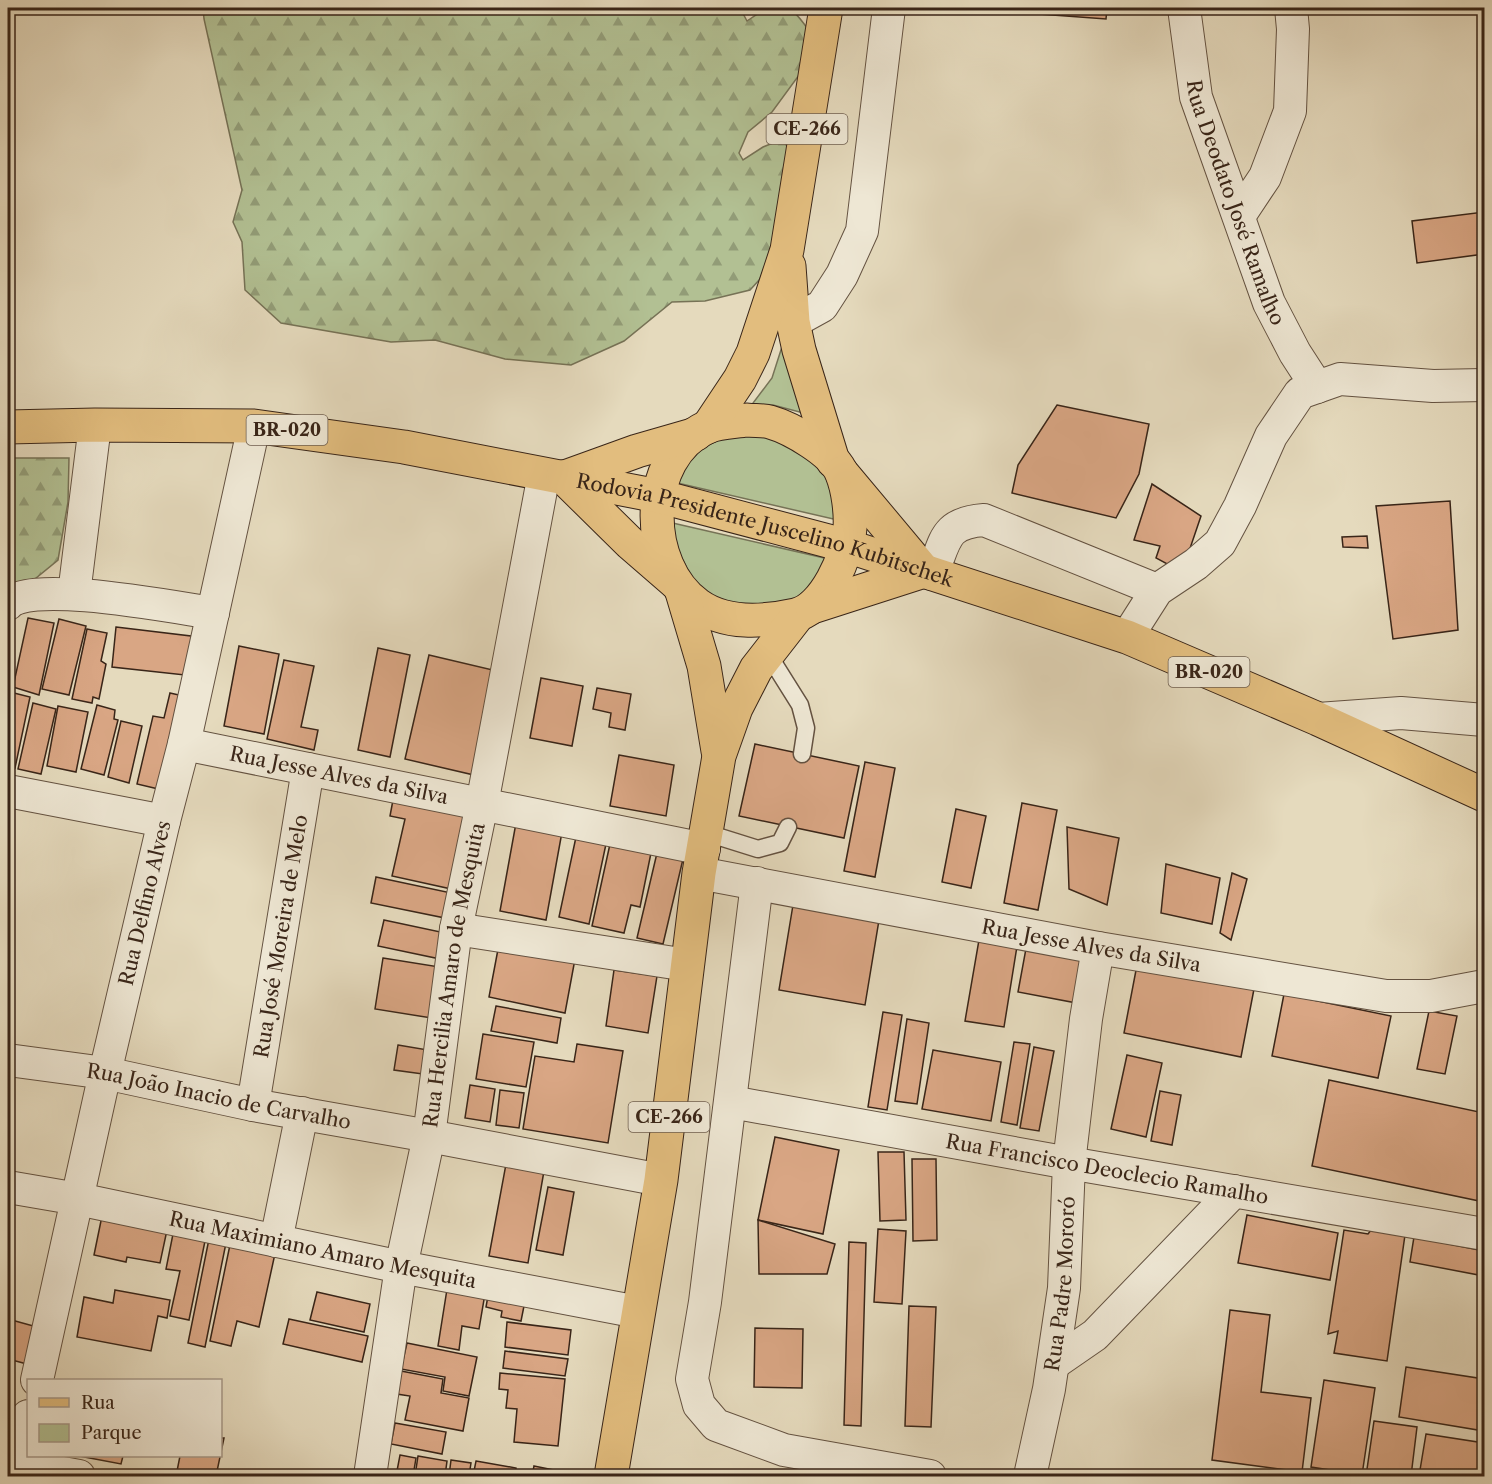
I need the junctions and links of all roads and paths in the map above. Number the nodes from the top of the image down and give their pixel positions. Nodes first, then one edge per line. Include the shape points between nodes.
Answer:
1 (826, 8) edge
2 (889, 8) edge
3 (1184, 8) edge
4 (1291, 8) edge
5 (1239, 216) junction
6 (787, 249) junction
7 (793, 322) junction
8 (1485, 386) edge
9 (1317, 387) junction
10 (95, 425) junction
11 (254, 426) junction
12 (8, 427) edge
13 (702, 430) junction
14 (837, 467) junction
15 (553, 475) junction
16 (658, 496) junction
17 (846, 546) junction
18 (928, 573) junction
19 (679, 587) junction
20 (1157, 590) junction
21 (74, 594) junction
22 (8, 604) edge
23 (805, 611) junction
24 (213, 613) junction
25 (1127, 637) junction
26 (768, 654) junction
27 (1318, 719) junction
28 (1485, 720) edge
29 (184, 744) junction
30 (802, 754) dead end
31 (719, 756) junction
32 (308, 769) junction
33 (8, 791) edge
34 (1485, 795) edge
35 (482, 804) junction
36 (164, 820) junction
37 (788, 827) dead end
38 (703, 852) junction
39 (757, 883) junction
40 (456, 929) junction
41 (1098, 948) junction
42 (687, 964) junction
43 (1485, 986) edge
44 (8, 1060) edge
45 (105, 1073) junction
46 (731, 1102) junction
47 (253, 1105) junction
48 (302, 1113) junction
49 (429, 1136) junction
50 (1069, 1163) junction
51 (661, 1180) junction
52 (8, 1187) edge
53 (1234, 1191) junction
54 (78, 1199) junction
55 (1485, 1234) edge
56 (276, 1241) junction
57 (401, 1267) junction
58 (638, 1312) junction
59 (1053, 1364) junction
60 (37, 1379) edge
61 (27, 1419) edge
62 (783, 1463) edge
63 (13, 1468) edge
64 (79, 1476) edge
65 (370, 1476) edge
66 (611, 1476) edge
67 (930, 1476) edge
68 (1030, 1476) edge

1 - 6 main road, CE-266
2 - 7 street via 861,231 842,275 822,306
3 - 5 street, Rua Deodato José Ramalho via 1196,97
4 - 5 street via 1290,111 1265,177
5 - 9 street, Rua Deodato José Ramalho via 1269,303
6 - 7 main road, CE-266
6 - 13 main road, CE-266 via 753,353 740,379
7 - 14 main road, CE-266
8 - 9 street via 1340,379
9 - 20 street via 1300,393 1271,436 1220,543
10 - 11 main road, Rodovia Presidente Juscelino Kubitschek / BR-020
10 - 12 main road, Rodovia Presidente Juscelino Kubitschek / BR-020
10 - 21 street
11 - 15 main road, Rodovia Presidente Juscelino Kubitschek / BR-020 via 404,447
11 - 24 street, Rua Delfino Alves
13 - 14 main road via 747,420 769,422 807,440
13 - 15 main road
13 - 16 main road via 678,451
14 - 17 main road via 849,511
14 - 18 main road
15 - 16 main road, Rodovia Presidente Juscelino Kubitschek / BR-020
15 - 19 main road
15 - 35 street, Rua Hercilia Amaro de Mesquita
16 - 17 main road, Rodovia Presidente Juscelino Kubitschek / BR-020
16 - 19 main road via 657,528
17 - 18 main road, Rodovia Presidente Juscelino Kubitschek / BR-020
17 - 23 main road via 820,599
18 - 20 street via 950,531 958,524 984,520
18 - 23 main road
18 - 25 main road, Rodovia Presidente Juscelino Kubitschek / BR-020
19 - 23 main road via 699,606 730,618 753,621
19 - 31 main road, CE-266 via 704,666
20 - 25 street
21 - 22 street via 30,594
21 - 24 street
23 - 26 main road, CE-266
24 - 29 street, Rua Delfino Alves
25 - 27 main road, Rodovia Presidente Juscelino Kubitschek / BR-020
26 - 30 lane via 800,705 806,728
26 - 31 main road, CE-266 via 735,708
27 - 28 street via 1401,713
27 - 34 main road, Rodovia Presidente Juscelino Kubitschek / BR-020
29 - 32 street, Rua Jesse Alves da Silva
29 - 36 street, Rua Delfino Alves
31 - 38 main road, CE-266
32 - 35 street, Rua Jesse Alves da Silva
32 - 47 street, Rua José Moreira de Melo
33 - 36 street
35 - 38 street, Rua Jesse Alves da Silva
35 - 40 street, Rua Hercilia Amaro de Mesquita
36 - 45 street, Rua Delfino Alves
37 - 38 lane via 780,843 758,849
38 - 39 street, Rua Jesse Alves da Silva
38 - 42 main road, CE-266
39 - 41 street, Rua Jesse Alves da Silva
39 - 46 street
40 - 42 street
40 - 49 street, Rua Hercilia Amaro de Mesquita
41 - 43 street, Rua Jesse Alves da Silva via 1386,996 1431,996
41 - 50 street, Rua Padre Mororó
42 - 51 main road, CE-266
44 - 45 street, Rua João Inacio de Carvalho
45 - 47 street, Rua João Inacio de Carvalho
45 - 54 street, Rua Delfino Alves
46 - 50 street, Rua Francisco Deoclecio Ramalho
46 - 62 street via 692,1379 699,1405 716,1425 741,1435
47 - 48 street, Rua João Inacio de Carvalho
48 - 49 street, Rua João Inacio de Carvalho
48 - 56 street
49 - 51 street, Rua João Inacio de Carvalho
49 - 57 street, Rua Hercilia Amaro de Mesquita
50 - 53 street, Rua Francisco Deoclecio Ramalho
50 - 59 street, Rua Padre Mororó via 1065,1288
51 - 58 main road, CE-266
52 - 54 street, Rua Maximiano Amaro Mesquita
53 - 55 street, Rua Francisco Deoclecio Ramalho
53 - 59 street via 1095,1335
54 - 56 street, Rua Maximiano Amaro Mesquita
54 - 60 street, Rua Delfino Alves
56 - 57 street, Rua Maximiano Amaro Mesquita
57 - 58 street, Rua Maximiano Amaro Mesquita
57 - 65 street, Rua Hercilia Amaro de Mesquita
58 - 66 main road, CE-266
59 - 68 street, Rua Padre Mororó
61 - 63 street
62 - 67 street
63 - 64 street

